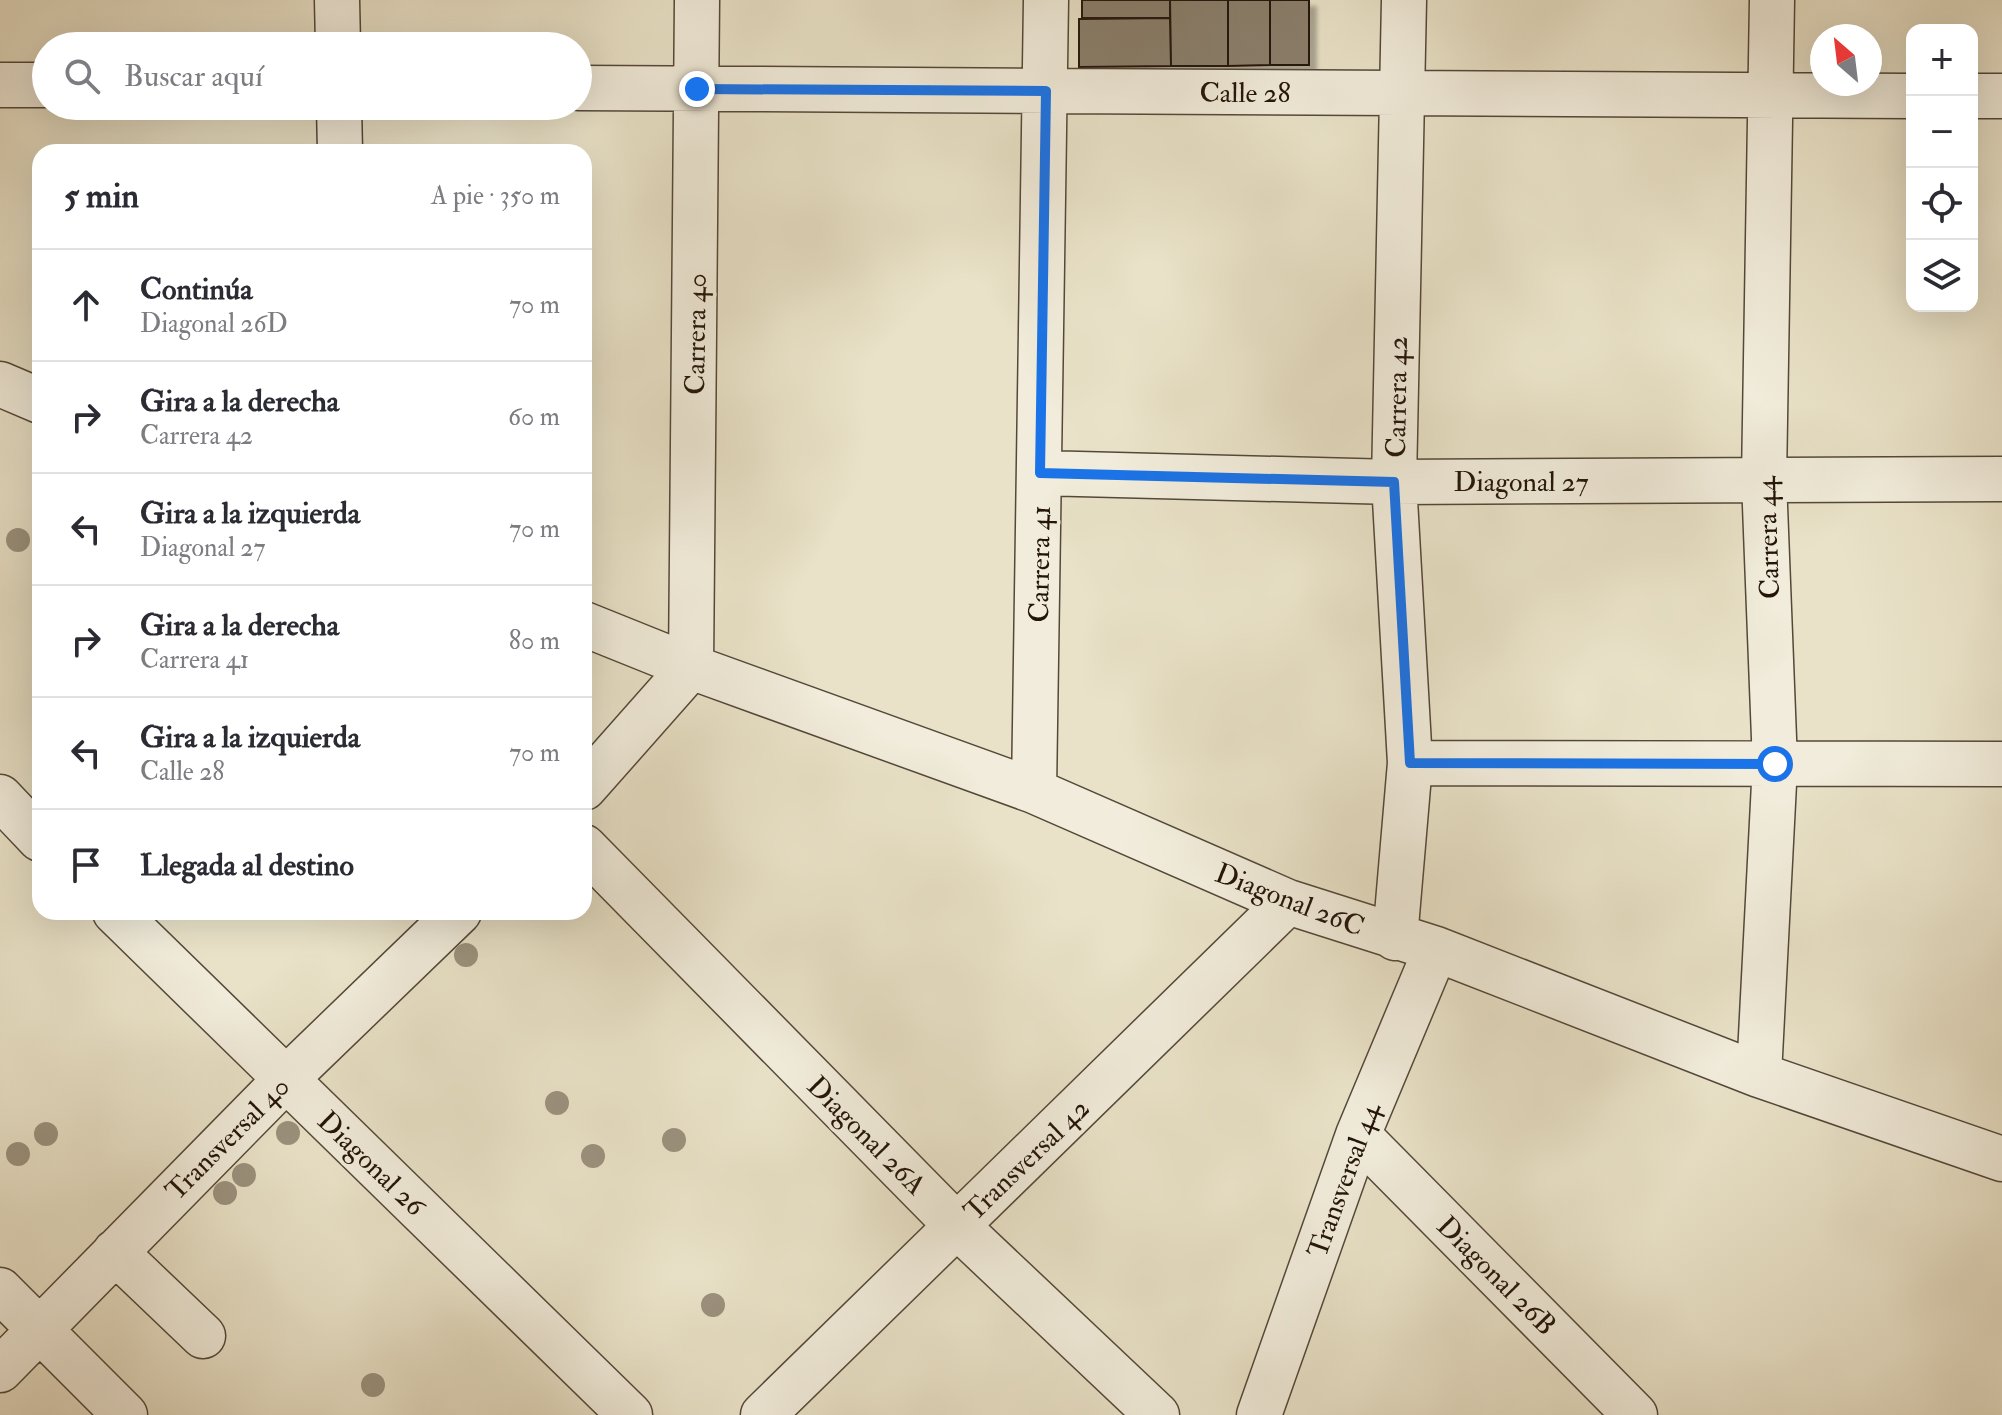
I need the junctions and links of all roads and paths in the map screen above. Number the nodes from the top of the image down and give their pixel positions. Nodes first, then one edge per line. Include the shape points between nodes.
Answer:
1 (337, 0) edge
2 (697, 0) edge
3 (1046, 0) edge
4 (1404, 0) edge
5 (1772, 0) edge
6 (338, 32) edge
7 (0, 85) edge
8 (32, 85) edge
9 (592, 88) edge
10 (697, 89) junction
11 (1046, 91) junction
12 (1403, 93) junction
13 (1770, 95) junction
14 (1906, 96) edge
15 (1978, 96) edge
16 (2002, 96) edge
17 (339, 120) edge
18 (340, 144) edge
19 (0, 384) edge
20 (32, 398) edge
21 (1040, 473) junction
22 (2002, 479) edge
23 (1764, 480) junction
24 (1394, 482) junction
25 (592, 627) edge
26 (691, 667) junction
27 (1410, 763) junction
28 (1775, 764) junction
29 (2002, 764) edge
30 (592, 779) edge
31 (1034, 791) junction
32 (0, 797) edge
33 (32, 826) edge
34 (592, 855) edge
35 (1288, 902) junction
36 (123, 920) edge
37 (451, 920) edge
38 (1395, 938) junction
39 (1436, 949) junction
40 (1759, 1075) junction
41 (286, 1079) junction
42 (1358, 1135) junction
43 (2002, 1159) edge
44 (957, 1226) junction
45 (115, 1252) junction
46 (0, 1290) edge
47 (39, 1329) junction
48 (203, 1336) dead end
49 (0, 1370) edge
50 (125, 1415) edge
51 (630, 1415) edge
52 (763, 1415) edge
53 (1157, 1415) edge
54 (1259, 1415) edge
55 (1635, 1415) edge

1 - 6 street
2 - 10 street, Carrera 40
3 - 11 street, Carrera 41
4 - 12 street, Carrera 42
5 - 13 street, Carrera 44
7 - 8 street
9 - 10 street, Calle 28
10 - 11 street, Calle 28
10 - 26 street, Carrera 40
11 - 12 street, Calle 28
11 - 21 street, Carrera 41
12 - 13 street, Calle 28
12 - 24 street, Carrera 42
13 - 14 street, Calle 28
13 - 23 street, Carrera 44
15 - 16 street
17 - 18 street
19 - 20 street
21 - 24 street, Diagonal 27
21 - 31 street, Carrera 41
22 - 23 street, Diagonal 27
23 - 24 street, Diagonal 27
23 - 28 street, Carrera 44
24 - 27 street, Carrera 42
25 - 26 street, Diagonal 26C
26 - 30 street
26 - 31 street, Diagonal 26C
27 - 28 street
27 - 38 street, Carrera 42
28 - 29 street
28 - 40 street, Carrera 44
31 - 35 street, Diagonal 26C
32 - 33 street
34 - 44 street, Diagonal 26A
35 - 38 street, Diagonal 26C
35 - 44 street, Transversal 42
36 - 41 street, Diagonal 26
37 - 41 street, Transversal 40
38 - 39 street, Diagonal 26C
39 - 40 street, Diagonal 26C
39 - 42 street, Transversal 44
40 - 43 street, Diagonal 26C
41 - 45 street, Transversal 40
41 - 51 street, Diagonal 26
42 - 54 street, Transversal 44
42 - 55 street, Diagonal 26B
44 - 52 street, Transversal 42
44 - 53 street, Diagonal 26A
45 - 47 street, Transversal 40
45 - 48 street
46 - 47 street
47 - 49 street, Transversal 40
47 - 50 street

